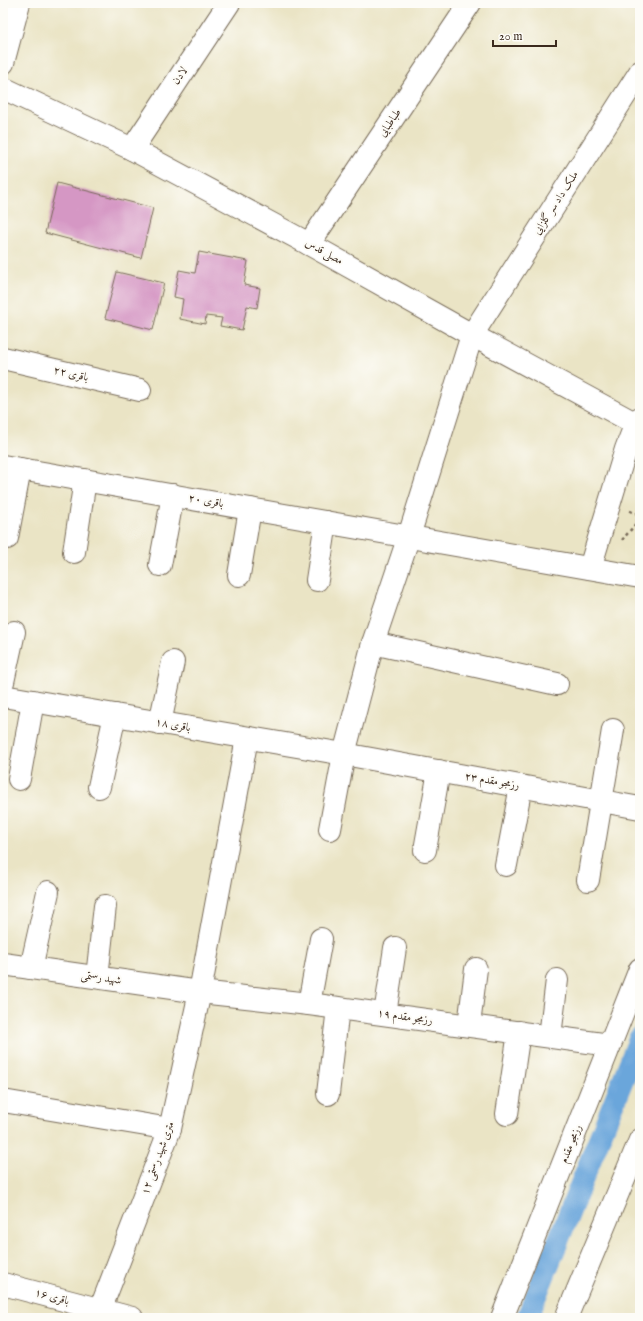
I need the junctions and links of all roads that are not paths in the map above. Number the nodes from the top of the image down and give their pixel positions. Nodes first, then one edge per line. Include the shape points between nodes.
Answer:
1 (19, 3) edge
2 (228, 3) edge
3 (470, 3) edge
4 (3, 63) edge
5 (640, 72) edge
6 (3, 88) edge
7 (132, 149) junction
8 (309, 244) junction
9 (472, 335) junction
10 (3, 358) edge
11 (140, 390) dead end
12 (639, 422) edge
13 (11, 467) edge
14 (85, 480) junction
15 (173, 495) junction
16 (250, 508) junction
17 (326, 522) junction
18 (409, 536) junction
19 (7, 538) dead end
20 (74, 552) dead end
21 (160, 565) dead end
22 (590, 568) junction
23 (238, 575) dead end
24 (640, 577) edge
25 (317, 580) dead end
26 (14, 632) dead end
27 (373, 643) junction
28 (173, 662) dead end
29 (3, 682) edge
30 (557, 684) dead end
31 (3, 696) edge
32 (33, 701) junction
33 (115, 715) junction
34 (160, 723) junction
35 (613, 730) dead end
36 (247, 738) junction
37 (344, 754) junction
38 (439, 771) junction
39 (19, 779) dead end
40 (521, 786) junction
41 (99, 787) dead end
42 (600, 801) junction
43 (640, 808) edge
44 (330, 829) dead end
45 (425, 850) dead end
46 (506, 865) dead end
47 (588, 880) dead end
48 (48, 892) dead end
49 (105, 906) dead end
50 (321, 939) dead end
51 (395, 948) dead end
52 (3, 964) edge
53 (31, 968) junction
54 (476, 969) dead end
55 (640, 969) edge
56 (97, 977) junction
57 (557, 980) dead end
58 (200, 992) junction
59 (309, 1004) junction
60 (338, 1008) junction
61 (385, 1014) junction
62 (469, 1025) junction
63 (518, 1032) junction
64 (550, 1036) junction
65 (610, 1045) junction
66 (328, 1094) dead end
67 (3, 1100) edge
68 (507, 1114) dead end
69 (170, 1130) junction
70 (640, 1141) edge
71 (3, 1284) edge
72 (98, 1314) edge
73 (132, 1318) edge
74 (502, 1318) edge
75 (566, 1318) edge

1 - 4 street
2 - 7 street, لادن
3 - 8 street, طباطبایی
5 - 9 street, ملک داد سر گلزایی
6 - 7 street, مصلی قدس
7 - 8 street, مصلی قدس
8 - 9 street, مصلی قدس
9 - 12 street, مصلی قدس
9 - 18 street, ملک داد سر گلزایی
10 - 11 street, باقری ۲۲
12 - 22 street
13 - 14 street, باقری ۲۰
13 - 19 street
14 - 15 street, باقری ۲۰
14 - 20 street
15 - 16 street, باقری ۲۰
15 - 21 street
16 - 17 street, باقری ۲۰
16 - 23 street
17 - 18 street, باقری ۲۰
17 - 25 street
18 - 22 street, باقری ۲۰
18 - 27 street, ملک داد سر گلزایی
22 - 24 street, باقری ۲۰
26 - 29 street
27 - 30 street
27 - 37 street, ملک داد سر گلزایی
28 - 34 street
31 - 32 street, باقری ۱۸
32 - 33 street, باقری ۱۸
32 - 39 street
33 - 34 street, باقری ۱۸
33 - 41 street
34 - 36 street, باقری ۱۸
35 - 42 street
36 - 37 street, باقری ۱۸
36 - 58 street, ۱۲ متری شهید رستمی
37 - 38 street, رزمجو مقدم ۲۳
37 - 44 street, ملک داد سر گلزایی
38 - 40 street, رزمجو مقدم ۲۳
38 - 45 street
40 - 42 street, رزمجو مقدم ۲۳
40 - 46 street
42 - 43 street, رزمجو مقدم ۲۳
42 - 47 street
48 - 53 street
49 - 56 street
50 - 59 street
51 - 61 street
52 - 53 street, شهید رستمی
53 - 56 street, شهید رستمی
54 - 62 street
55 - 65 street, رزمجو مقدم
56 - 58 street, شهید رستمی
57 - 64 street
58 - 59 street, رزمجو مقدم ۱۹
58 - 69 street, ۱۲ متری شهید رستمی
59 - 60 street, رزمجو مقدم ۱۹
60 - 61 street, رزمجو مقدم ۱۹
60 - 66 street
61 - 62 street, رزمجو مقدم ۱۹
62 - 63 street, رزمجو مقدم ۱۹
63 - 64 street, رزمجو مقدم ۱۹
63 - 68 street
64 - 65 street, رزمجو مقدم ۱۹
65 - 74 street, رزمجو مقدم
67 - 69 street
69 - 72 street, ۱۲ متری شهید رستمی
70 - 75 street
71 - 72 street, باقری ۱۶
72 - 73 street, باقری ۱۶

